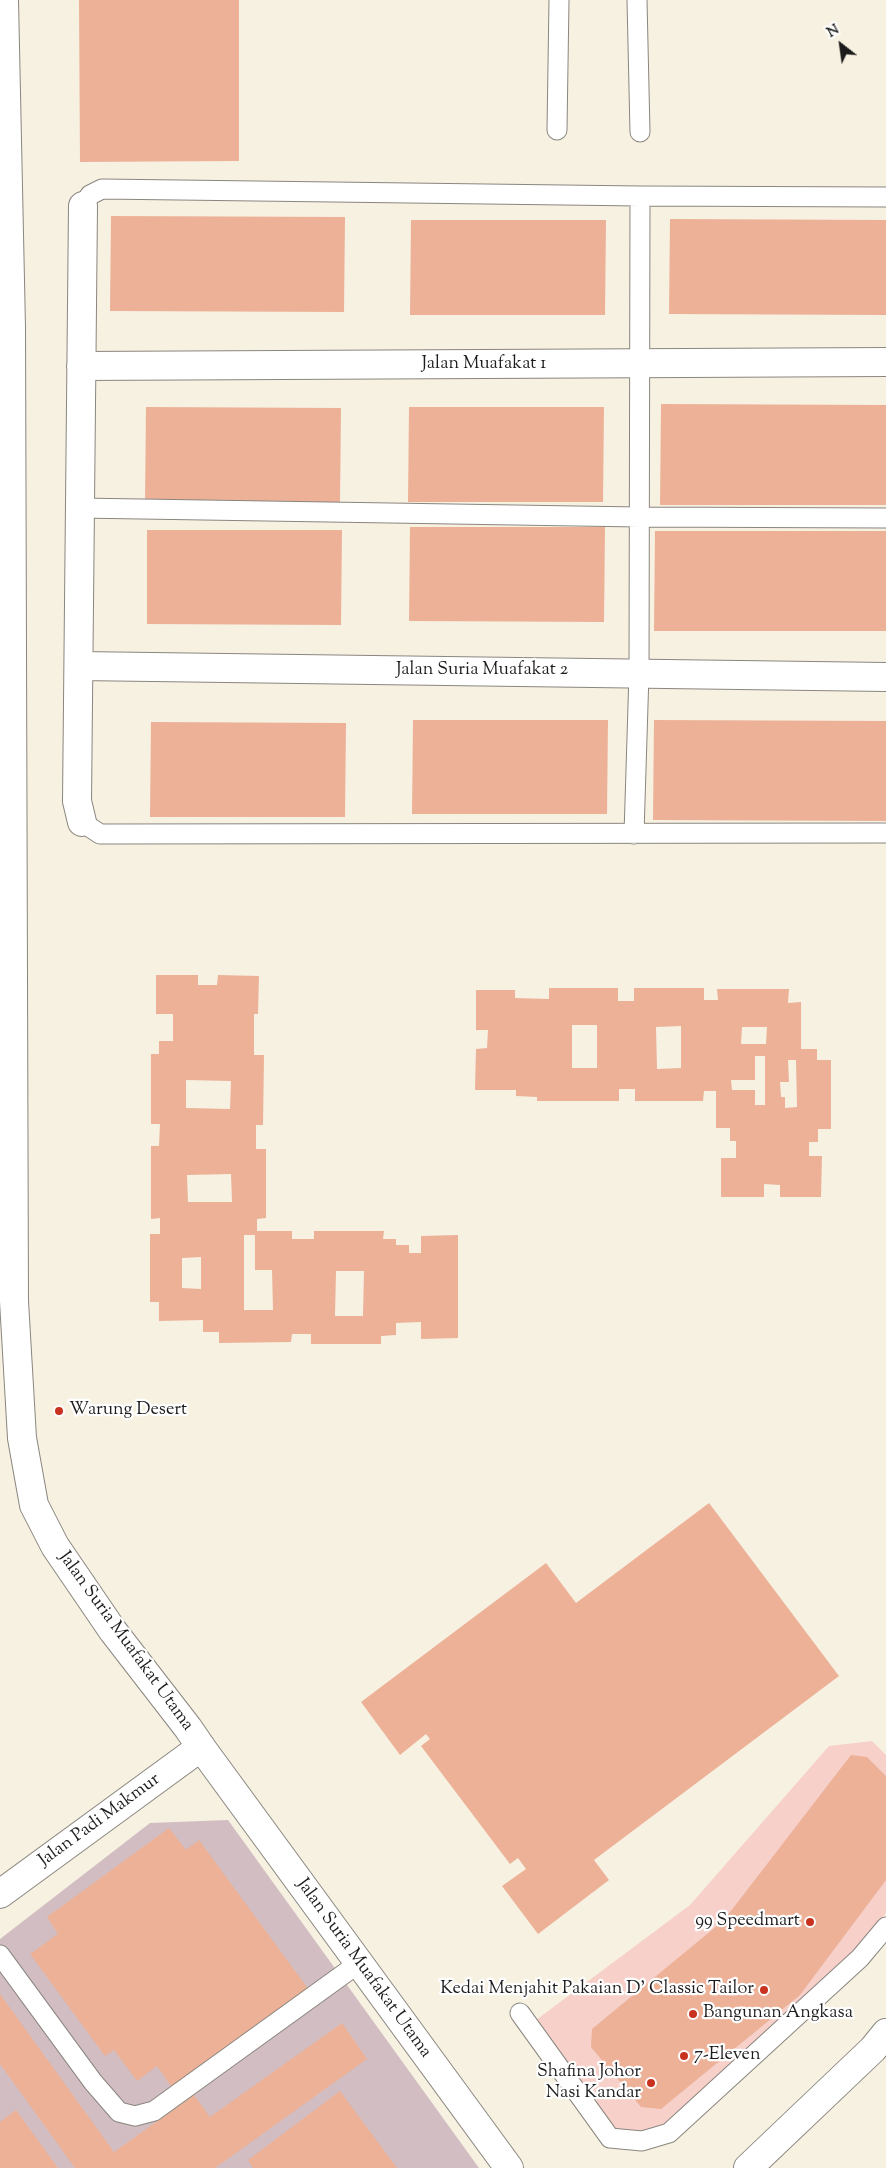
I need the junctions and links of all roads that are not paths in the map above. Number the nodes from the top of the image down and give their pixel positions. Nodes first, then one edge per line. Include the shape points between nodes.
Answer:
1 (4, 0) edge
2 (560, 0) edge
3 (637, 0) edge
4 (3, 81) edge
5 (557, 130) dead end
6 (640, 132) dead end
7 (640, 196) junction
8 (886, 197) edge
9 (83, 206) joint
10 (6, 327) edge
11 (886, 362) edge
12 (639, 365) junction
13 (81, 366) junction
14 (6, 424) edge
15 (79, 508) junction
16 (639, 516) junction
17 (886, 518) edge
18 (78, 666) junction
19 (639, 673) junction
20 (886, 677) edge
21 (6, 734) edge
22 (82, 822) joint
23 (886, 833) edge
24 (634, 834) junction
25 (7, 1301) edge
26 (201, 1747) junction
27 (0, 1894) edge
28 (886, 1927) edge
29 (0, 1955) edge
30 (359, 1963) junction
31 (520, 2013) dead end
32 (886, 2033) edge
33 (509, 2168) edge
34 (748, 2168) edge

1 - 4 street, Jalan Suria Muafakat Utama
2 - 5 lane
3 - 6 lane
4 - 10 street, Jalan Suria Muafakat Utama
7 - 8 lane
7 - 9 lane via 102,189 90,194
7 - 12 lane
9 - 13 street
10 - 14 street, Jalan Suria Muafakat Utama
11 - 12 street, Jalan Muafakat 1
12 - 13 street, Jalan Muafakat 1
12 - 16 lane
13 - 15 street
14 - 21 street, Jalan Suria Muafakat Utama
15 - 16 lane
15 - 18 street
16 - 17 lane
16 - 19 lane
18 - 19 street, Jalan Suria Muafakat 2
18 - 22 street via 77,801
19 - 20 street, Jalan Suria Muafakat 2
19 - 24 lane
21 - 25 street, Jalan Suria Muafakat Utama
22 - 24 lane via 100,834
23 - 24 lane
25 - 26 street, Jalan Suria Muafakat Utama via 22,1438 34,1505 55,1546 113,1631
26 - 27 street, Jalan Padi Makmur
26 - 30 street, Jalan Suria Muafakat Utama
28 - 31 lane via 860,1958 669,2133 642,2141 610,2138
29 - 30 lane via 93,2082 119,2112 135,2116 154,2111
30 - 33 street, Jalan Suria Muafakat Utama
32 - 34 street

